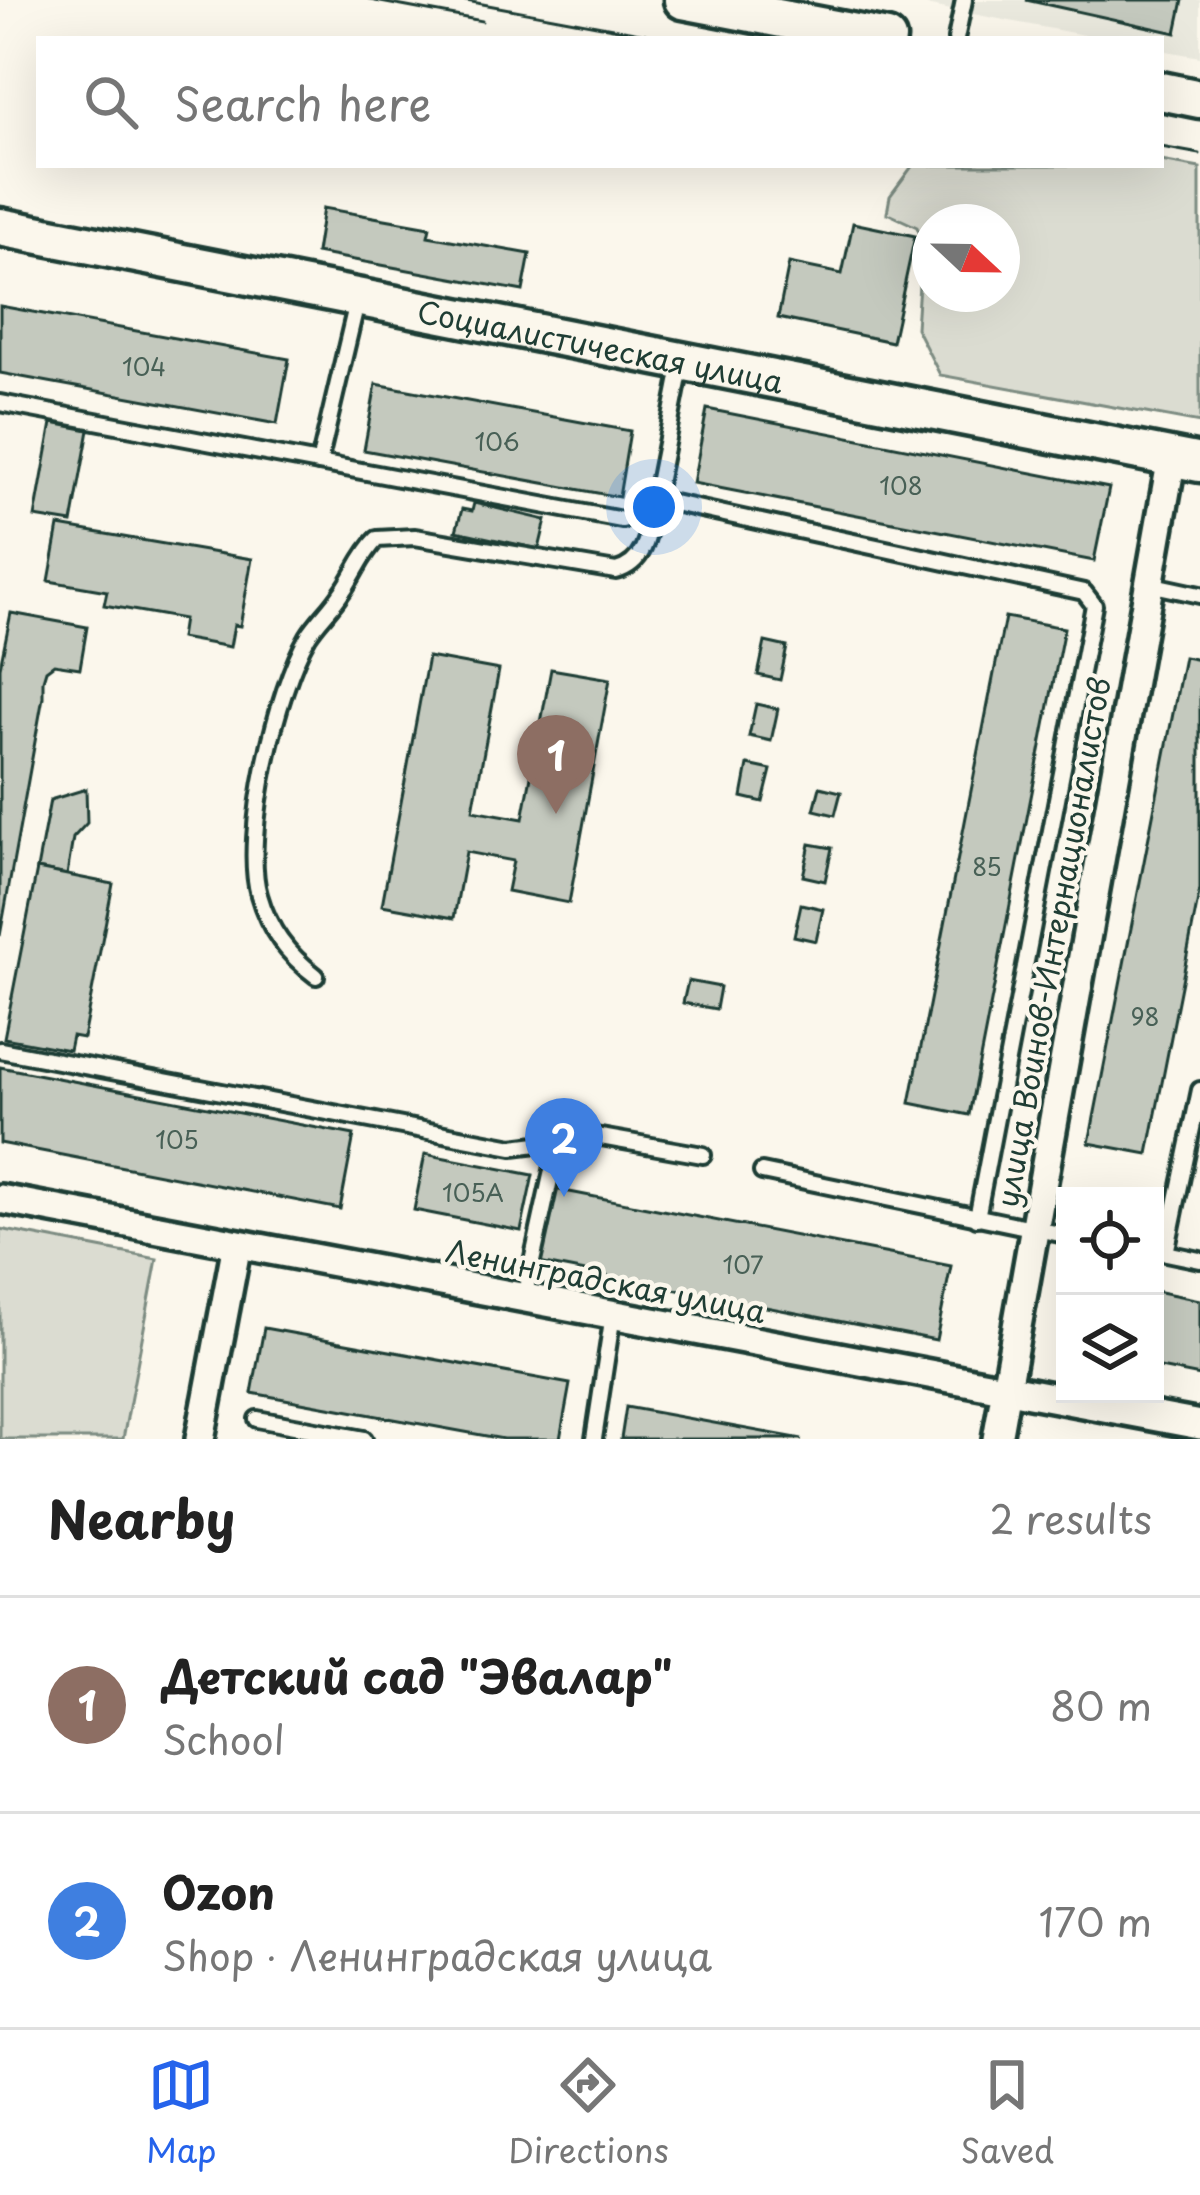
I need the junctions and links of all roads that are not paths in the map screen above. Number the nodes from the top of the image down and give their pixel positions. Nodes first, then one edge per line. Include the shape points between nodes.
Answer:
1 (683, 0) edge
2 (964, 0) edge
3 (871, 36) edge
4 (957, 36) edge
5 (1164, 93) edge
6 (1200, 99) edge
7 (0, 226) edge
8 (358, 297) junction
9 (682, 361) junction
10 (0, 403) edge
11 (1186, 460) edge
12 (320, 464) junction
13 (655, 500) junction
14 (1149, 584) junction
15 (1200, 595) edge
16 (316, 976) dead end
17 (0, 1050) edge
18 (1200, 1090) edge
19 (561, 1130) junction
20 (703, 1154) dead end
21 (762, 1172) dead end
22 (0, 1198) edge
23 (976, 1218) junction
24 (1034, 1230) junction
25 (1056, 1234) edge
26 (1164, 1236) edge
27 (237, 1244) junction
28 (1164, 1253) edge
29 (1200, 1259) edge
30 (524, 1298) junction
31 (613, 1315) junction
32 (1006, 1389) junction
33 (257, 1419) dead end
34 (1200, 1426) edge
35 (200, 1439) edge
36 (364, 1439) edge
37 (594, 1439) edge
38 (997, 1439) edge

1 - 3 street
2 - 4 lane
5 - 6 street
7 - 8 street, Социалистическая улица
8 - 9 street, Социалистическая улица
8 - 12 lane
9 - 11 street, Социалистическая улица
9 - 13 lane
10 - 12 lane
11 - 14 street, улица Воинов-Интернационалистов
12 - 13 lane via 622,520
13 - 16 lane via 643,552 616,571 415,537 377,539 365,550 286,682 255,844 258,892 281,944
13 - 23 lane via 1091,600
14 - 15 lane
14 - 24 street, улица Воинов-Интернационалистов
17 - 19 lane via 512,1147
18 - 26 lane
19 - 20 lane
19 - 30 lane
21 - 23 lane
22 - 27 street, Ленинградская улица
23 - 24 lane
24 - 25 lane
24 - 32 street, улица Воинов-Интернационалистов
27 - 30 street, Ленинградская улица
27 - 35 street
28 - 29 lane
30 - 31 street, Ленинградская улица
31 - 32 street, Ленинградская улица
31 - 37 lane
32 - 34 street, Ленинградская улица
32 - 38 street, улица Воинов-Интернационалистов
33 - 36 lane

